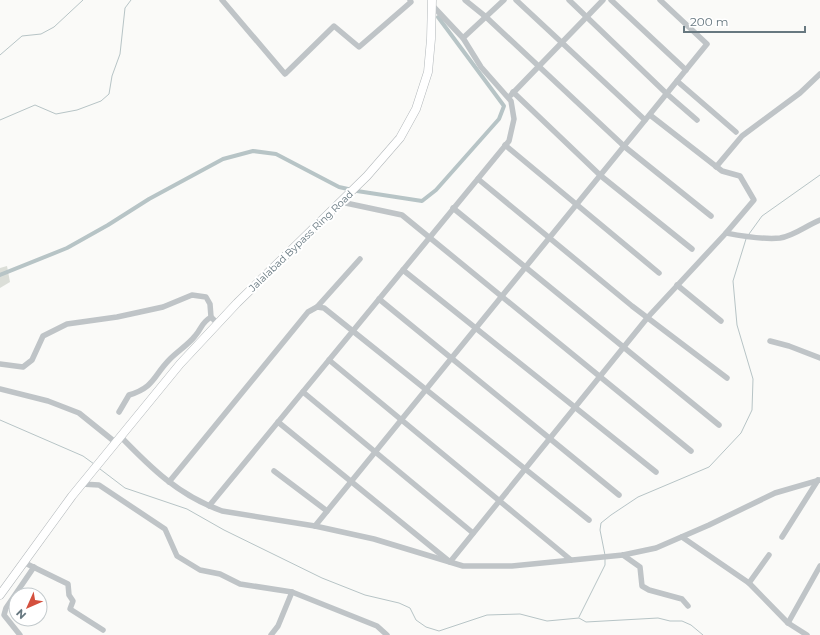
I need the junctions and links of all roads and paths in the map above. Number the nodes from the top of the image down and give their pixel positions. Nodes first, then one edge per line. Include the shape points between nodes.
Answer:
1 (222, 0) edge
2 (410, 0) edge
3 (465, 0) edge
4 (504, 0) edge
5 (516, 0) edge
6 (569, 0) edge
7 (603, 0) edge
8 (611, 0) edge
9 (660, 0) edge
10 (432, 2) edge
11 (486, 17) junction
12 (587, 18) junction
13 (463, 38) junction
14 (562, 44) junction
15 (540, 68) junction
16 (686, 70) junction
17 (820, 74) edge
18 (677, 81) junction
19 (513, 92) junction
20 (666, 94) junction
21 (509, 99) junction
22 (650, 115) junction
23 (645, 120) junction
24 (698, 120) dead end
25 (736, 132) dead end
26 (505, 145) junction
27 (625, 147) junction
28 (716, 167) junction
29 (601, 176) junction
30 (478, 178) junction
31 (341, 202) junction
32 (576, 205) junction
33 (453, 208) junction
34 (711, 216) dead end
35 (820, 220) edge
36 (726, 232) junction
37 (429, 238) junction
38 (550, 238) junction
39 (692, 249) dead end
40 (360, 259) dead end
41 (526, 267) junction
42 (403, 270) junction
43 (659, 273) dead end
44 (677, 285) junction
45 (502, 297) junction
46 (379, 299) junction
47 (317, 307) junction
48 (648, 317) junction
49 (214, 320) junction
50 (720, 322) dead end
51 (476, 328) junction
52 (352, 331) junction
53 (770, 341) dead end
54 (624, 347) junction
55 (820, 358) edge
56 (452, 359) junction
57 (329, 360) junction
58 (0, 364) edge
59 (600, 376) junction
60 (728, 378) dead end
61 (0, 389) edge
62 (426, 390) junction
63 (303, 392) junction
64 (575, 407) junction
65 (119, 412) dead end
66 (402, 420) junction
67 (278, 422) junction
68 (719, 425) dead end
69 (550, 438) junction
70 (117, 439) junction
71 (376, 451) junction
72 (691, 451) dead end
73 (525, 469) junction
74 (274, 471) dead end
75 (656, 472) dead end
76 (819, 480) edge
77 (352, 481) junction
78 (84, 482) junction
79 (169, 482) junction
80 (619, 495) dead end
81 (500, 500) junction
82 (209, 506) junction
83 (327, 511) junction
84 (589, 520) dead end
85 (315, 526) junction
86 (473, 533) junction
87 (682, 537) junction
88 (782, 537) dead end
89 (624, 555) junction
90 (769, 555) dead end
91 (571, 560) junction
92 (23, 562) junction
93 (450, 562) junction
94 (820, 566) edge
95 (34, 567) junction
96 (749, 583) junction
97 (292, 592) junction
98 (0, 595) edge
99 (688, 606) dead end
100 (788, 623) junction
101 (103, 630) dead end
102 (20, 635) edge
103 (271, 635) edge
104 (387, 635) edge
105 (807, 635) edge

1 - 2 street via 285,74 334,26 359,47 411,2
3 - 11 street
4 - 11 street
5 - 14 street
6 - 12 street
7 - 12 street
8 - 16 street
9 - 16 street via 707,44
10 - 13 street
10 - 31 highway, Jalalabad Bypass Ring Road via 428,72 416,108 400,138 385,157
11 - 13 street
11 - 15 street
12 - 14 street
12 - 20 street
13 - 21 street via 481,67
14 - 15 street
14 - 23 street
15 - 19 street
15 - 27 street
16 - 18 street
17 - 28 street via 800,93 742,136
18 - 20 street
18 - 25 street
19 - 21 street
19 - 29 street
20 - 22 street
20 - 24 street
21 - 26 street via 514,118 509,141
22 - 23 street
22 - 28 street
23 - 27 street
26 - 30 street
26 - 32 street
27 - 29 street
27 - 34 street
28 - 36 street via 722,172 740,176 754,200
29 - 32 street
29 - 39 street
30 - 33 street
30 - 38 street
31 - 37 street via 402,215
31 - 49 highway, Jalalabad Bypass Ring Road
32 - 38 street
32 - 43 street
33 - 37 street
33 - 41 street
35 - 36 street via 780,238 740,236
36 - 44 street
37 - 42 street
37 - 45 street
38 - 41 street
38 - 48 street
40 - 47 street
41 - 45 street
41 - 54 street
42 - 46 street
42 - 51 street
44 - 48 street
44 - 50 street
45 - 51 street
45 - 59 street
46 - 52 street
46 - 56 street
47 - 52 street via 324,308
47 - 79 street via 308,312
48 - 54 street
48 - 60 street
49 - 58 street via 206,297 192,295 163,307 67,324 43,336 32,360 23,367
49 - 65 street via 203,322 195,336 168,360 151,385 129,395
49 - 70 highway, Jalalabad Bypass Ring Road
51 - 56 street
51 - 64 street
52 - 57 street
52 - 62 street
53 - 55 street
54 - 59 street
54 - 68 street
56 - 62 street
56 - 69 street
57 - 63 street
57 - 66 street
59 - 64 street
59 - 72 street
61 - 70 street via 48,401 79,413
62 - 66 street
62 - 73 street
63 - 67 street
63 - 71 street
64 - 69 street
64 - 75 street
66 - 71 street
66 - 81 street
67 - 77 street
67 - 82 street
69 - 73 street
69 - 80 street
70 - 78 highway, Jalalabad Bypass Ring Road
70 - 79 street
71 - 77 street
71 - 86 street
73 - 81 street
73 - 84 street
74 - 83 street
76 - 87 street via 775,493
76 - 88 street
77 - 83 street
77 - 93 street
78 - 92 highway, Jalalabad Bypass Ring Road
78 - 97 street via 99,485 164,529 177,556 200,570 220,574 240,584
79 - 82 street
81 - 86 street
81 - 91 street
82 - 85 street via 222,511
83 - 85 street
85 - 93 street via 374,539
86 - 93 street
87 - 89 street via 656,548
87 - 96 street
89 - 91 street
89 - 99 street via 640,568 642,586 682,599
90 - 96 street
91 - 93 street via 512,566 463,566
92 - 95 street
92 - 98 highway, Jalalabad Bypass Ring Road
94 - 100 street
95 - 101 street via 68,584 69,595 73,601 70,609
95 - 102 street via 4,614
96 - 100 street
97 - 103 street via 278,626
97 - 104 street via 377,626
100 - 105 street

